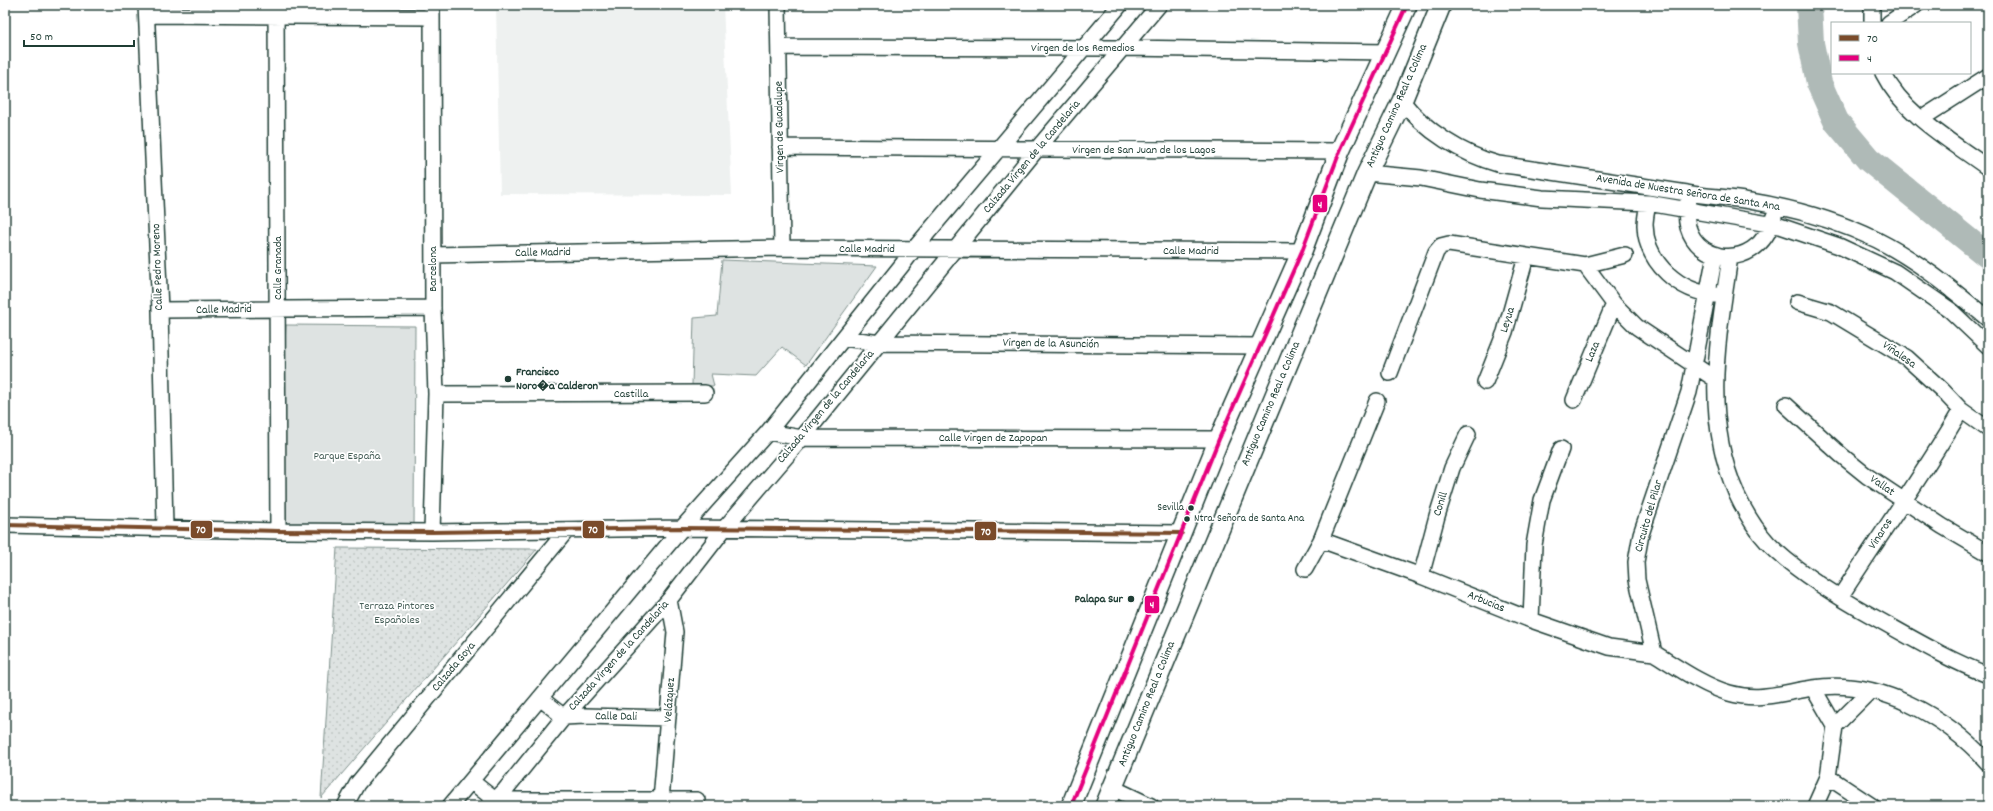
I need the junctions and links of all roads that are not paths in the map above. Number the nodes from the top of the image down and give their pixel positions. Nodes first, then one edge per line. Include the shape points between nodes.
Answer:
1 (778, 5) edge
2 (1120, 5) edge
3 (1159, 5) edge
4 (1407, 5) edge
5 (1441, 5) edge
6 (1872, 5) edge
7 (1916, 5) edge
8 (146, 10) edge
9 (276, 11) edge
10 (432, 11) edge
11 (1872, 22) edge
12 (1890, 22) edge
13 (779, 47) junction
14 (1124, 48) junction
15 (1083, 49) junction
16 (1387, 52) junction
17 (1883, 74) edge
18 (1988, 76) edge
19 (1402, 101) junction
20 (1921, 119) junction
21 (780, 147) junction
22 (997, 149) junction
23 (1038, 149) junction
24 (1340, 151) junction
25 (1988, 168) edge
26 (1367, 173) junction
27 (1567, 174) junction
28 (1689, 194) junction
29 (1565, 198) junction
30 (1648, 203) junction
31 (1776, 207) junction
32 (1685, 211) junction
33 (1772, 224) junction
34 (782, 248) junction
35 (914, 249) junction
36 (957, 249) junction
37 (1302, 252) junction
38 (433, 255) junction
39 (1625, 255) dead end
40 (1715, 255) junction
41 (1526, 257) junction
42 (1730, 257) junction
43 (1586, 265) junction
44 (1707, 294) junction
45 (1724, 296) junction
46 (1797, 302) dead end
47 (1614, 304) junction
48 (433, 308) junction
49 (278, 309) junction
50 (160, 310) junction
51 (1988, 320) edge
52 (844, 338) junction
53 (880, 343) junction
54 (1259, 346) junction
55 (1988, 346) edge
56 (1694, 366) junction
57 (1390, 373) dead end
58 (1715, 379) junction
59 (1485, 382) dead end
60 (436, 394) junction
61 (705, 394) dead end
62 (1574, 400) dead end
63 (1377, 401) dead end
64 (1786, 405) dead end
65 (1961, 410) junction
66 (1988, 429) edge
67 (768, 432) junction
68 (1468, 434) dead end
69 (802, 438) junction
70 (1219, 439) junction
71 (1561, 450) dead end
72 (1902, 501) junction
73 (5, 525) edge
74 (165, 528) junction
75 (682, 528) junction
76 (724, 529) junction
77 (567, 530) junction
78 (278, 531) junction
79 (432, 532) junction
80 (1182, 533) junction
81 (1321, 540) junction
82 (1988, 553) edge
83 (1305, 569) dead end
84 (1421, 576) junction
85 (1840, 597) junction
86 (670, 600) junction
87 (1530, 620) junction
88 (1654, 653) junction
89 (1988, 675) edge
90 (1813, 688) junction
91 (1870, 691) junction
92 (540, 698) junction
93 (564, 718) junction
94 (668, 718) junction
95 (1835, 726) junction
96 (1988, 763) edge
97 (1828, 777) junction
98 (471, 781) junction
99 (1113, 788) junction
100 (661, 800) junction
101 (697, 800) dead end
102 (492, 803) edge
103 (345, 806) edge
104 (450, 806) edge
105 (1071, 806) edge
106 (1105, 806) edge
107 (1151, 806) edge
108 (1815, 806) edge
109 (1872, 806) edge

1 - 13 street, Virgen de Guadalupe
2 - 15 street
3 - 14 street, Calzada Virgen de la Candelaria
4 - 16 main road
5 - 19 main road, Antiguo Camino Real a Colima
6 - 11 street
7 - 12 street
8 - 9 street
8 - 50 street, Calle Pedro Moreno
9 - 10 street
9 - 49 street, Calle Granada
10 - 38 street, Barcelona
13 - 15 street, Virgen de los Remedios
13 - 21 street, Virgen de Guadalupe
14 - 15 street, Virgen de los Remedios
14 - 16 street, Virgen de los Remedios
14 - 23 street, Calzada Virgen de la Candelaria
15 - 22 street
16 - 24 main road
17 - 20 street via 1890,88
18 - 20 street
19 - 26 main road, Antiguo Camino Real a Colima
19 - 27 street, Avenida de Nuestra Señora de Santa Ana via 1427,127 1483,160
20 - 25 street
21 - 22 street, Virgen de San Juan de los Lagos
21 - 34 street, Virgen de Guadalupe
22 - 23 street, Virgen de San Juan de los Lagos
22 - 35 street
23 - 24 street, Virgen de San Juan de los Lagos
23 - 36 street, Calzada Virgen de la Candelaria
24 - 37 main road
26 - 29 street, Avenida de Nuestra Señora de Santa Ana via 1421,178 1508,195
26 - 99 main road, Antiguo Camino Real a Colima
27 - 28 street, Avenida de Nuestra Señora de Santa Ana
27 - 29 street
28 - 31 street, Avenida de Nuestra Señora de Santa Ana via 1750,201
28 - 32 street
29 - 30 street, Avenida de Nuestra Señora de Santa Ana
30 - 32 street, Avenida de Nuestra Señora de Santa Ana
30 - 44 street via 1645,225 1649,244 1656,259 1667,274 1679,284
31 - 33 street
31 - 51 street, Avenida de Nuestra Señora de Santa Ana via 1831,222 1877,240 1907,256 1955,291
32 - 33 street, Avenida de Nuestra Señora de Santa Ana
32 - 40 street via 1691,237 1701,248
33 - 42 street via 1768,235 1758,246 1745,254
33 - 55 street, Avenida de Nuestra Señora de Santa Ana via 1839,246 1895,272 1950,310
34 - 35 street, Calle Madrid
34 - 38 street, Calle Madrid
35 - 36 street, Calle Madrid
35 - 52 street
36 - 37 street, Calle Madrid
36 - 53 street, Calzada Virgen de la Candelaria
37 - 54 main road
38 - 48 street, Barcelona
39 - 43 street
40 - 42 street
40 - 44 street, Circuito del Pilar
41 - 43 street
41 - 57 street via 1449,244 1441,246 1436,252
41 - 59 street, Leyua via 1505,332
42 - 45 street
43 - 47 street
44 - 45 street
44 - 56 street, Circuito del Pilar
45 - 58 street
46 - 65 street, Viñalesa via 1831,312 1906,358
47 - 56 street via 1637,327
47 - 62 street, Laza
48 - 49 street, Calle Madrid
48 - 60 street, Barcelona
49 - 50 street, Calle Madrid
49 - 78 street, Calle Granada
50 - 74 street, Calle Pedro Moreno
52 - 53 street, Virgen de la Asunción
52 - 67 street
53 - 54 street, Virgen de la Asunción
53 - 69 street, Calzada Virgen de la Candelaria
54 - 70 main road
56 - 58 street
56 - 88 street, Circuito del Pilar via 1689,392 1641,534 1636,562 1638,591
58 - 85 street via 1722,457 1734,489 1752,523 1768,543 1785,558
60 - 61 street, Castilla
60 - 79 street, Barcelona
63 - 81 street
64 - 72 street, Vallat via 1841,455
65 - 66 street, Viñalesa
65 - 72 street, Vinaros via 1932,459
67 - 69 street, Calle Virgen de Zapopan
67 - 75 street
68 - 84 street, Conill via 1452,468
69 - 70 street, Calle Virgen de Zapopan
69 - 76 street, Calzada Virgen de la Candelaria
70 - 80 main road
71 - 87 street via 1542,500 1534,545
72 - 82 street, Vallat
72 - 85 street, Vinaros
73 - 74 street
74 - 78 street
75 - 76 street
75 - 77 street
75 - 92 street
76 - 80 street
76 - 86 street, Calzada Virgen de la Candelaria
77 - 79 street
77 - 103 street, Calzada Goya via 357,784
78 - 79 street
80 - 105 main road
81 - 83 street
81 - 84 street, Arbucias
84 - 87 street, Arbucias
85 - 89 street via 1925,645
86 - 93 street, Calzada Virgen de la Candelaria
86 - 94 street, Velázquez via 675,632
87 - 88 street, Arbucias via 1609,647
88 - 90 street via 1709,685 1730,693 1772,697
90 - 91 street via 1848,687
90 - 95 street
91 - 95 street
91 - 96 street via 1931,714 1951,728
92 - 93 street
92 - 98 street
93 - 94 street, Calle Dali
93 - 102 street, Calzada Virgen de la Candelaria
94 - 100 street, Velázquez
95 - 97 street
97 - 108 street
97 - 109 street
98 - 102 street
98 - 104 street
99 - 106 main road, Antiguo Camino Real a Colima
99 - 107 street
100 - 101 street
100 - 102 street

